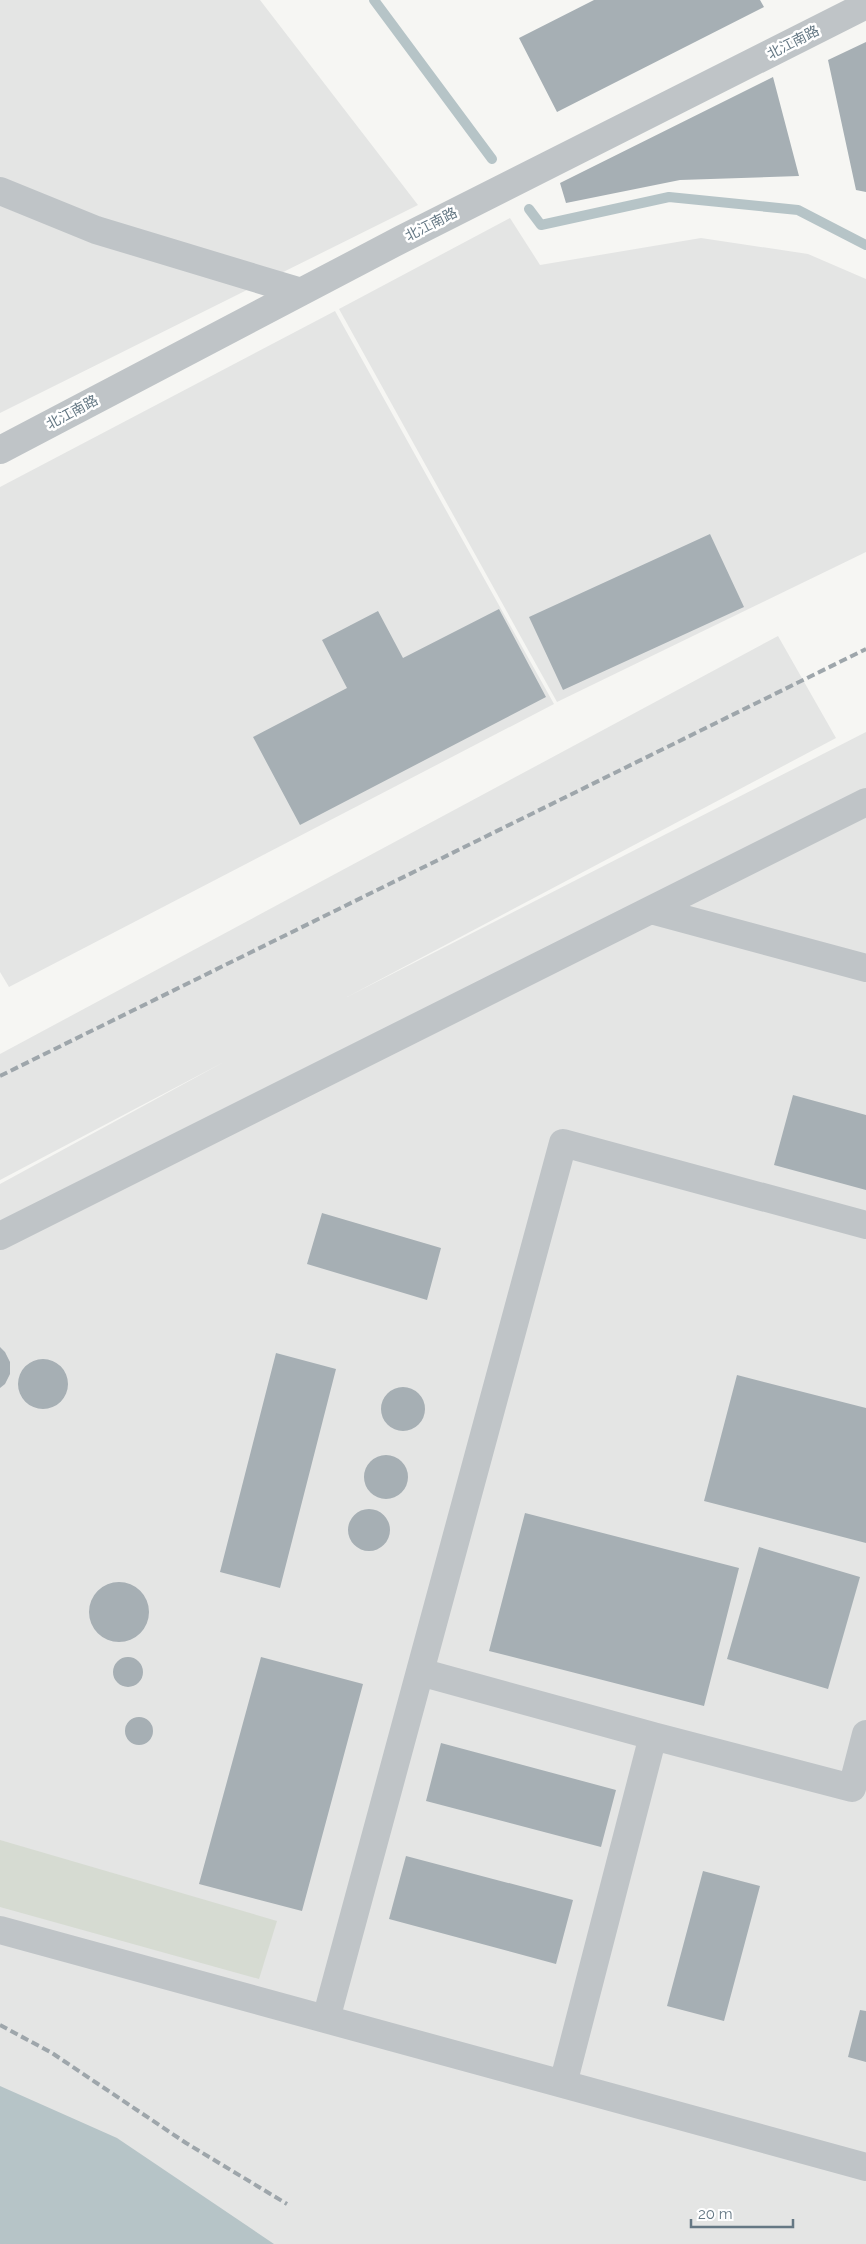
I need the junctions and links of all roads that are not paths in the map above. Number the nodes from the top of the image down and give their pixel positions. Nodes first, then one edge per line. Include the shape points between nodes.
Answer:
1 (866, 5) edge
2 (0, 191) edge
3 (301, 292) junction
4 (0, 450) edge
5 (866, 802) edge
6 (651, 910) junction
7 (866, 968) edge
8 (866, 1225) edge
9 (0, 1236) edge
10 (420, 1672) junction
11 (866, 1734) edge
12 (653, 1736) junction
13 (0, 1930) edge
14 (326, 2019) junction
15 (563, 2084) junction
16 (866, 2167) edge

1 - 3 street, 北江南路
2 - 3 street via 96,230
3 - 4 street, 北江南路
5 - 6 street
6 - 7 street
6 - 9 street
8 - 10 street via 563,1143
10 - 12 street
10 - 14 street
11 - 12 street via 852,1788
12 - 15 street
13 - 14 street
14 - 15 street
15 - 16 street

